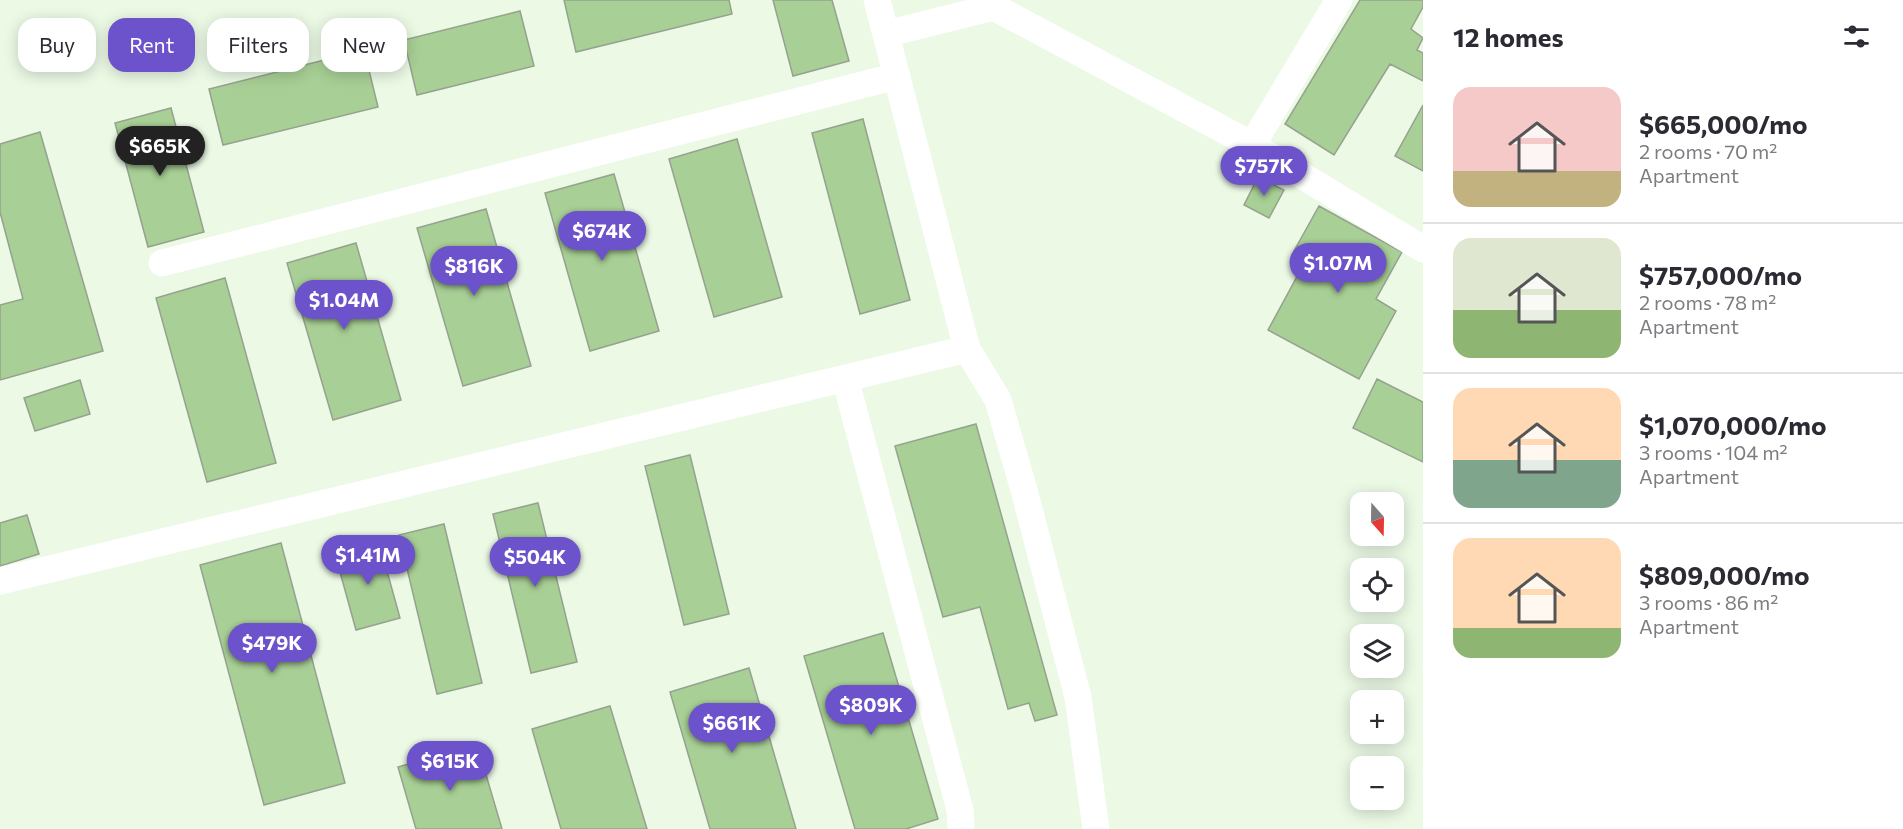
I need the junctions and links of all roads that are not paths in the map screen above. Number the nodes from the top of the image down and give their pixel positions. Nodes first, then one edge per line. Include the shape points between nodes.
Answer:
1 (877, 0) edge
2 (1339, 0) edge
3 (886, 34) junction
4 (897, 76) junction
5 (1252, 145) junction
6 (1423, 249) edge
7 (162, 263) dead end
8 (967, 349) junction
9 (845, 378) junction
10 (0, 581) edge
11 (961, 829) edge
12 (1096, 829) edge

1 - 3 lane
2 - 5 lane
3 - 4 lane
3 - 5 lane via 994,7
4 - 7 lane
4 - 8 lane
5 - 6 lane
8 - 9 lane
8 - 12 lane via 998,400 1024,490 1077,697
9 - 10 lane
9 - 11 lane via 960,810

